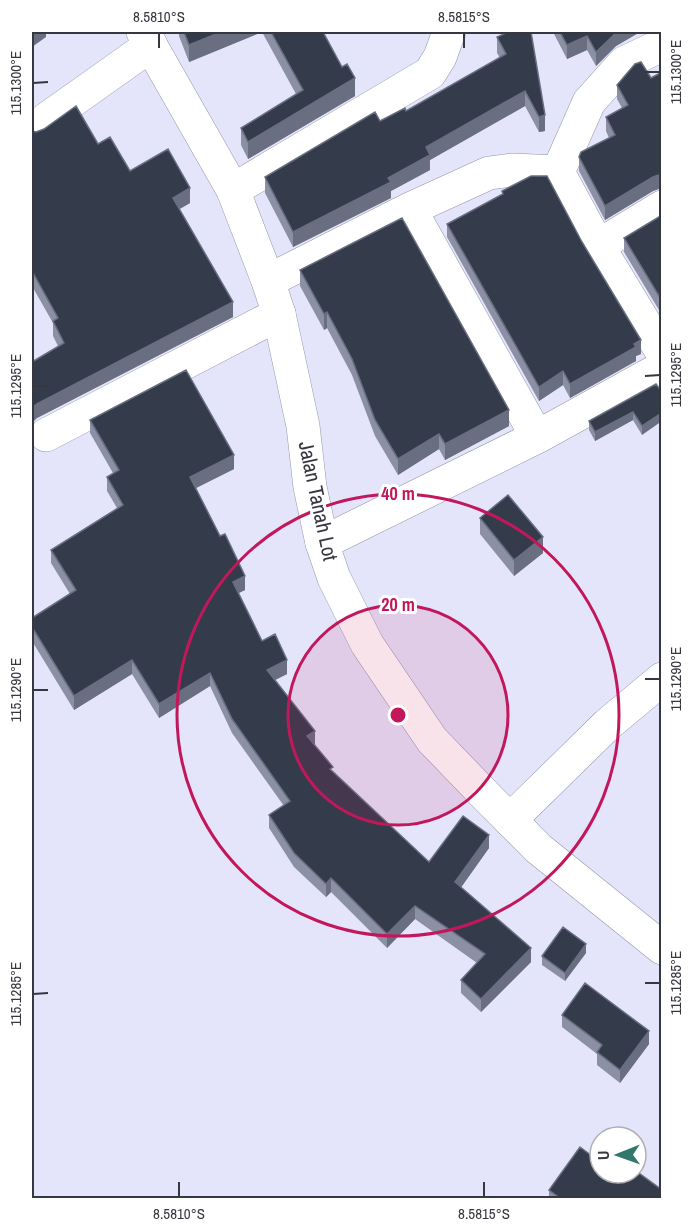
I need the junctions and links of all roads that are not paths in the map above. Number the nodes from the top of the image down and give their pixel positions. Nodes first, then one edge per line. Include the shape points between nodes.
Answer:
1 (449, 32) edge
2 (147, 38) edge
3 (662, 45) edge
4 (34, 128) dead end
5 (558, 172) junction
6 (233, 190) junction
7 (662, 207) edge
8 (410, 209) junction
9 (598, 246) junction
10 (268, 281) junction
11 (279, 314) junction
12 (662, 352) edge
13 (662, 368) edge
14 (46, 435) dead end
15 (537, 437) junction
16 (322, 543) junction
17 (662, 679) edge
18 (510, 820) junction
19 (662, 948) edge

1 - 6 street via 430,73
2 - 4 street
2 - 6 street, Jalan Tanah Lot
3 - 5 street via 624,63 588,102
5 - 8 street via 489,173
5 - 9 street
6 - 10 street, Jalan Tanah Lot
7 - 9 street
8 - 10 street
8 - 15 street
9 - 12 street
10 - 11 street, Jalan Tanah Lot
11 - 14 street
11 - 16 street, Jalan Tanah Lot
13 - 15 street
15 - 16 street
16 - 18 street, Jalan Tanah Lot via 334,578 367,644 432,740
17 - 18 street via 608,724
18 - 19 street, Jalan Tanah Lot via 539,849

